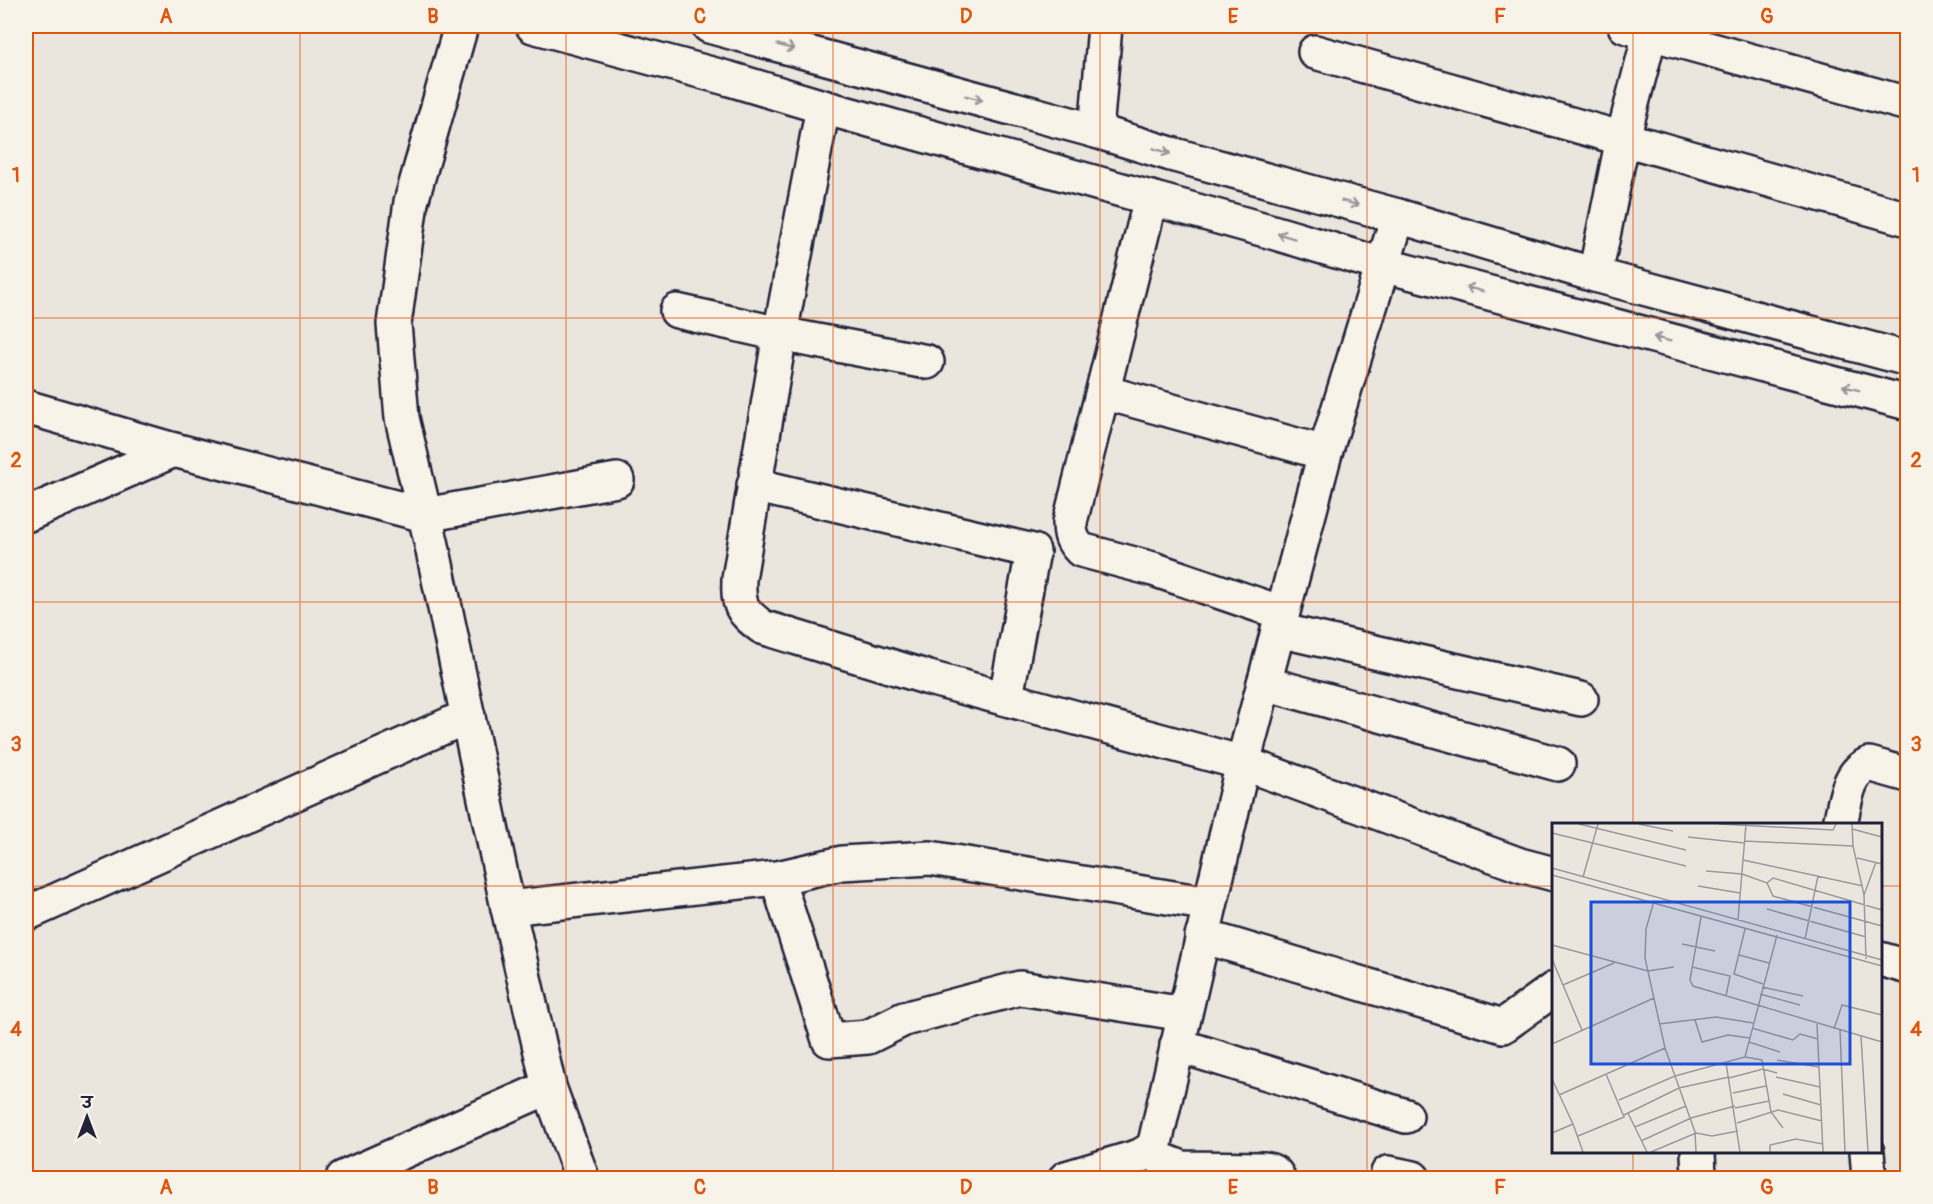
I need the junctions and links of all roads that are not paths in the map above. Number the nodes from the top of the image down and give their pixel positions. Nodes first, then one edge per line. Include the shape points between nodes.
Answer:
1 (461, 26) edge
2 (533, 26) edge
3 (709, 26) edge
4 (1105, 26) edge
5 (1643, 28) edge
6 (1316, 52) dead end
7 (1908, 104) edge
8 (823, 107) junction
9 (1096, 131) junction
10 (1623, 138) junction
11 (1151, 198) junction
12 (1398, 216) junction
13 (1908, 219) edge
14 (1383, 265) junction
15 (1595, 275) junction
16 (677, 311) dead end
17 (780, 334) junction
18 (1908, 359) edge
19 (927, 362) dead end
20 (1103, 392) junction
21 (1908, 404) edge
22 (26, 407) edge
23 (174, 450) junction
24 (1325, 453) junction
25 (617, 480) dead end
26 (754, 485) junction
27 (26, 515) edge
28 (425, 515) junction
29 (1280, 622) junction
30 (1264, 683) junction
31 (1006, 697) junction
32 (1581, 699) dead end
33 (468, 716) junction
34 (1243, 763) junction
35 (1558, 764) dead end
36 (1908, 775) edge
37 (1841, 823) edge
38 (1552, 873) edge
39 (777, 878) junction
40 (1210, 904) junction
41 (508, 908) junction
42 (26, 914) edge
43 (1203, 936) junction
44 (1882, 960) edge
45 (1908, 967) edge
46 (1552, 990) edge
47 (1180, 1029) junction
48 (549, 1087) junction
49 (1406, 1116) dead end
50 (1150, 1150) junction
51 (1698, 1153) edge
52 (1867, 1153) edge
53 (344, 1179) edge
54 (582, 1179) edge
55 (1066, 1179) edge
56 (1278, 1179) edge
57 (1699, 1179) edge
58 (1869, 1179) edge

1 - 28 street via 411,202 394,324 402,417
2 - 8 street
3 -> 9 street
4 - 9 street
5 - 7 street
5 - 10 street
6 - 10 street
8 - 11 street
8 - 17 street
9 -> 12 street
10 - 13 street
10 - 15 street
14 -> 11 street
11 - 20 street
12 - 14 street
12 - 15 street
21 -> 14 street
14 - 24 street
15 - 18 street
16 - 17 street
17 - 19 street
17 - 26 street
20 - 24 street
20 - 29 street via 1070,522 1073,542 1081,550 1152,569
22 - 23 street
23 - 27 street
23 - 28 street
24 - 29 street
25 - 28 street
26 - 31 street via 738,600 748,616 762,627
26 - 31 street via 1033,551
28 - 33 street
29 - 30 street
29 - 32 street
30 - 34 street
30 - 35 street
31 - 34 street
33 - 41 street
33 - 42 street
34 - 38 street
34 - 40 street
36 - 37 street via 1869,764 1863,766 1854,774
39 - 40 street via 842,863 930,858
39 - 41 street
39 - 47 street via 829,1040 867,1037 904,1019 1020,988
40 - 43 street
41 - 48 street
43 - 46 street via 1503,1026
43 - 47 street
44 - 45 street
47 - 49 street
47 - 50 street via 1155,1143
48 - 53 street
48 - 54 street
50 - 55 street
50 - 56 street via 1182,1168 1264,1169 1277,1174
51 - 57 street
52 - 58 street

